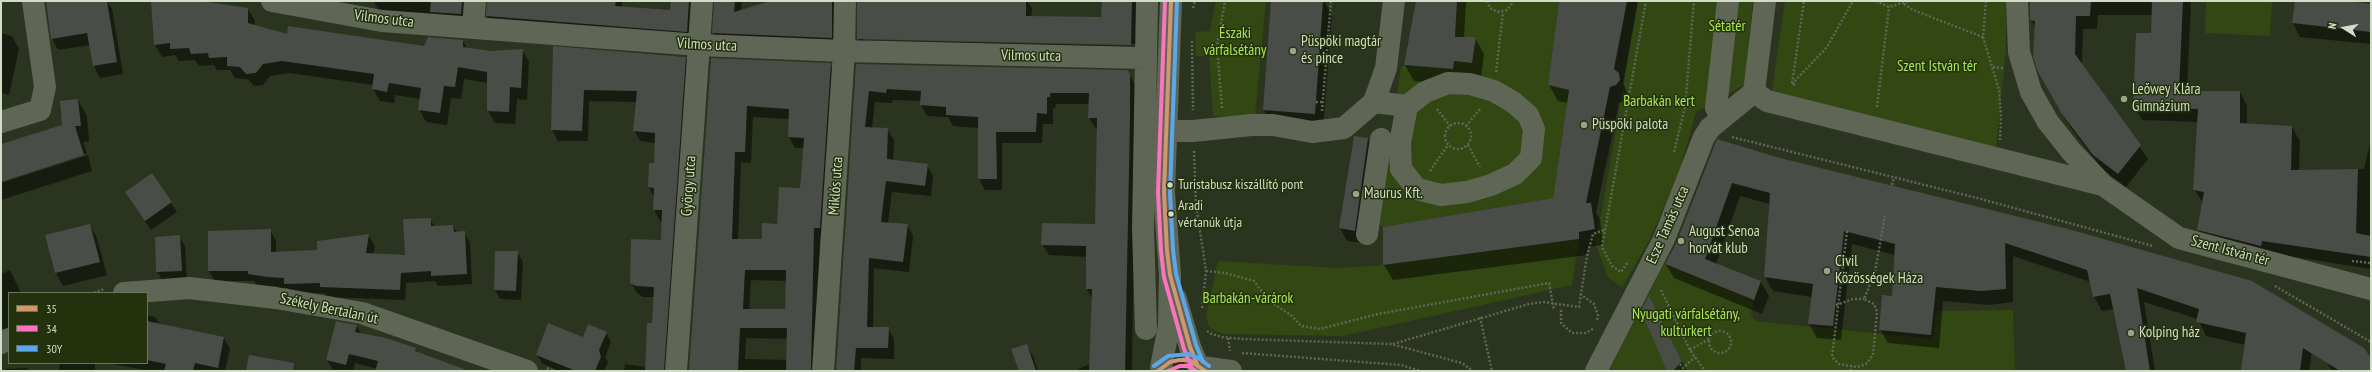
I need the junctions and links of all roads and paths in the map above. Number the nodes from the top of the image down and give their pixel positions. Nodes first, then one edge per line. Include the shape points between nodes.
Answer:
1 (33, 1) edge
2 (272, 1) edge
3 (474, 1) edge
4 (702, 1) edge
5 (845, 1) edge
6 (1147, 1) edge
7 (1171, 1) edge
8 (1195, 1) edge
9 (1225, 1) edge
10 (1331, 1) edge
11 (1394, 1) edge
12 (1488, 1) edge
13 (1514, 1) edge
14 (1646, 1) edge
15 (1694, 1) edge
16 (1715, 1) edge
17 (1728, 1) edge
18 (1765, 1) edge
19 (1804, 1) edge
20 (1853, 1) edge
21 (1876, 1) edge
22 (1909, 1) edge
23 (1986, 1) edge
24 (2017, 1) edge
25 (1904, 4) junction
26 (1890, 7) junction
27 (1503, 12) junction
28 (1192, 14) dead end
29 (473, 28) junction
30 (1192, 37) dead end
31 (1983, 37) junction
32 (699, 45) junction
33 (844, 51) junction
34 (1145, 58) junction
35 (1993, 67) junction
36 (2006, 69) dead end
37 (1792, 84) junction
38 (1706, 86) dead end
39 (1799, 86) dead end
40 (1787, 87) dead end
41 (1494, 91) junction
42 (1754, 92) junction
43 (1316, 102) dead end
44 (1323, 102) junction
45 (1377, 102) junction
46 (1407, 106) junction
47 (1870, 106) dead end
48 (1877, 108) junction
49 (1885, 110) dead end
50 (1222, 112) dead end
51 (1713, 118) junction
52 (1, 122) edge
53 (1166, 131) junction
54 (1193, 131) junction
55 (1320, 131) junction
56 (1992, 140) dead end
57 (1448, 145) junction
58 (1673, 159) dead end
59 (1894, 177) junction
60 (1892, 185) dead end
61 (2103, 185) junction
62 (1417, 189) junction
63 (1885, 216) dead end
64 (1143, 228) junction
65 (1604, 230) junction
66 (1847, 232) dead end
67 (1367, 234) dead end
68 (2159, 248) dead end
69 (1167, 251) junction
70 (1628, 260) dead end
71 (1648, 269) junction
72 (1206, 271) junction
73 (1170, 275) junction
74 (2273, 285) dead end
75 (2371, 289) edge
76 (137, 292) edge
77 (1580, 294) junction
78 (1864, 299) junction
79 (1837, 305) junction
80 (1554, 310) dead end
81 (1561, 310) dead end
82 (1201, 313) dead end
83 (1480, 317) junction
84 (1146, 329) dead end
85 (1209, 339) dead end
86 (1709, 339) junction
87 (2371, 342) edge
88 (1391, 344) junction
89 (1690, 350) junction
90 (1695, 357) junction
91 (1227, 361) edge
92 (1680, 364) dead end
93 (1852, 366) junction
94 (1201, 367) edge
95 (1160, 369) edge
96 (527, 371) edge
97 (676, 371) edge
98 (823, 371) edge
99 (1420, 371) edge
100 (1473, 371) edge
101 (1492, 371) edge
102 (1596, 371) edge
103 (1705, 371) edge
104 (1851, 371) edge

1 - 52 street via 45,87 40,110
2 - 29 street, Vilmos utca via 382,21
3 - 29 street
4 - 32 street, György utca
5 - 33 street, Miklós utca
6 - 34 street
7 - 53 street
8 - 28 path
9 - 50 path via 1215,46
10 - 44 path
11 - 45 street via 1386,68
12 - 27 path via 1494,10
13 - 27 path via 1511,8
14 - 65 path
15 - 58 path via 1685,107
16 - 38 street
17 - 51 street
18 - 42 street
19 - 37 path
20 - 37 path via 1827,47
21 - 26 path
22 - 25 path
23 - 31 path
24 - 61 street, Szent István tér via 2019,52 2031,92 2048,122
25 - 26 path
25 - 31 path via 1912,10
26 - 48 path
27 - 41 path
29 - 32 street, Vilmos utca
30 - 54 path
31 - 35 path
32 - 33 street, Vilmos utca
32 - 97 street, György utca
33 - 34 street, Vilmos utca
33 - 98 street, Miklós utca
34 - 64 street
35 - 36 path
35 - 56 path via 2002,117 2000,142
37 - 39 path
37 - 40 path
41 - 46 street via 1470,84 1448,83 1425,92
41 - 62 street via 1528,115 1534,129 1531,158 1515,174 1473,190 1441,195
42 - 51 street, Esze Tamás utca
42 - 61 street, Szent István tér via 1767,101
43 - 44 path
44 - 55 path
45 - 46 street
45 - 55 street via 1344,128
45 - 67 street via 1381,138
46 - 62 street via 1400,143 1401,169
47 - 48 path
48 - 49 path
51 - 59 path
51 - 71 street, Esze Tamás utca via 1664,239
53 - 54 street
53 - 69 street via 1164,192
54 - 55 street via 1251,125
54 - 72 path via 1196,204
57 - 57 path via 1445,137 1450,126 1462,124 1469,129 1471,137 1464,148 1456,149
57 - 62 path
59 - 60 path
59 - 68 path
61 - 75 street, Szent István tér via 2179,238
63 - 78 path via 1875,272
64 - 69 street
64 - 84 street
65 - 70 path via 1602,247 1612,266 1621,272
65 - 77 path via 1593,234
66 - 79 path
69 - 73 street
71 - 89 path
71 - 102 street, Esze Tamás utca
72 - 80 path via 1254,280 1268,300 1292,316 1300,326 1320,329 1378,314 1549,283
72 - 82 path
73 - 94 street via 1190,347
73 - 95 street via 1169,326
74 - 87 path
76 - 96 street, Székely Bertalan út via 189,288 276,298 362,313
77 - 81 path via 1596,307 1597,323 1592,330 1579,335 1566,330 1560,319
77 - 83 path via 1579,307 1543,302
78 - 79 path via 1850,300
78 - 93 path via 1874,304 1879,312 1871,360 1862,366
79 - 93 path via 1832,357 1839,364
83 - 88 path
83 - 101 path
85 - 88 path via 1203,326 1212,334 1222,337
86 - 86 path via 1709,344 1716,353 1727,350 1731,340 1723,331 1712,334
86 - 89 path
88 - 100 path via 1462,363
89 - 90 path
90 - 92 path via 1683,368
90 - 103 path
91 - 94 street
91 - 99 path via 1401,365
93 - 104 path
94 - 95 street via 1179,360

